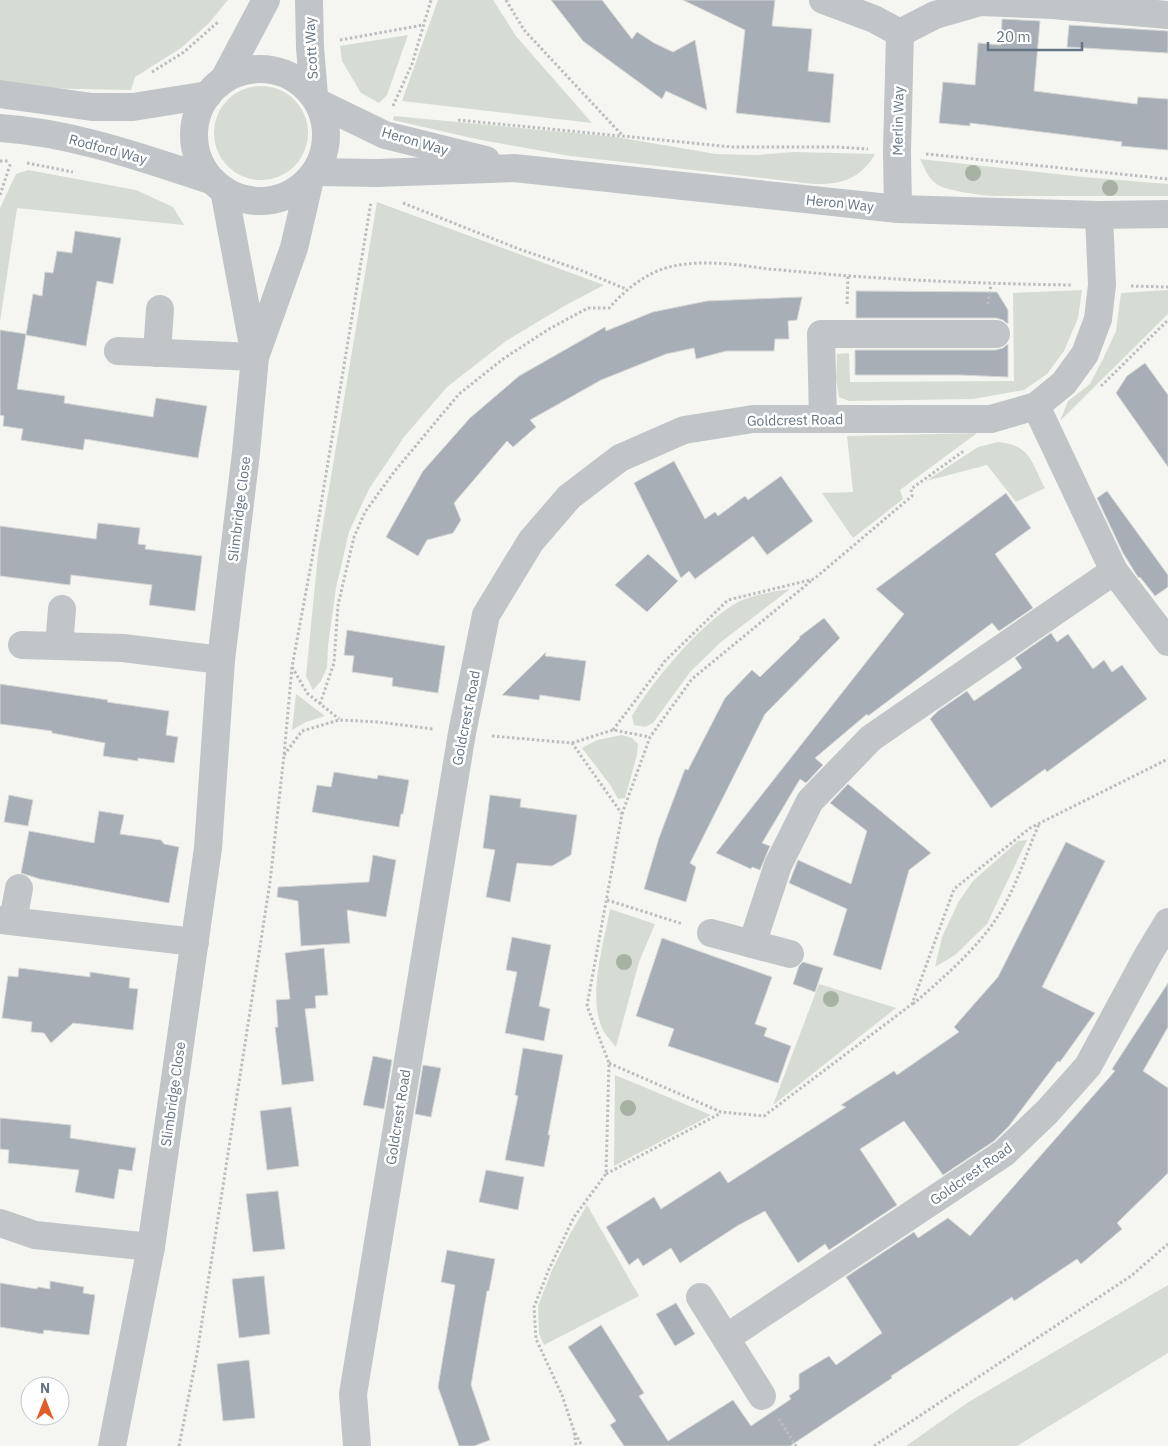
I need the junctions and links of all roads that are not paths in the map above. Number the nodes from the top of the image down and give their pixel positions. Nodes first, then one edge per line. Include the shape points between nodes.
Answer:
1 (266, 0) edge
2 (823, 0) edge
3 (309, 4) edge
4 (1168, 15) edge
5 (900, 33) junction
6 (216, 87) junction
7 (0, 94) edge
8 (316, 100) junction
9 (0, 128) edge
10 (514, 168) junction
11 (313, 175) junction
12 (219, 186) junction
13 (898, 210) junction
14 (1168, 214) edge
15 (1099, 215) junction
16 (160, 309) dead end
17 (996, 334) dead end
18 (118, 352) dead end
19 (157, 353) junction
20 (255, 357) junction
21 (1036, 406) junction
22 (822, 419) junction
23 (1114, 571) junction
24 (62, 609) dead end
25 (1168, 642) edge
26 (22, 645) dead end
27 (59, 646) junction
28 (221, 660) junction
29 (19, 888) dead end
30 (6, 921) edge
31 (1168, 922) edge
32 (711, 933) road end
33 (195, 942) junction
34 (752, 944) junction
35 (790, 954) dead end
36 (0, 1223) edge
37 (151, 1246) junction
38 (700, 1298) dead end
39 (726, 1338) junction
40 (762, 1396) dead end
41 (112, 1446) edge
42 (357, 1446) edge

1 - 6 street
2 - 5 street via 874,19
3 - 8 street, Scott Way
4 - 5 street via 980,2 935,15
5 - 13 street, Merlin Way
6 - 7 street via 133,107 92,107
6 - 8 street via 246,70 267,69 288,75 307,88
6 - 12 street via 201,106 194,129 196,152 204,169
8 - 10 street, Heron Way
8 - 11 street via 326,125 324,155
9 - 12 street, Rodford Way via 82,140 131,153
10 - 11 street, Heron Way
10 - 13 street, Heron Way
11 - 12 street via 293,192 271,200 249,200
11 - 20 street, Slimbridge Close via 294,248
12 - 20 street, Slimbridge Close
13 - 15 street, Heron Way
14 - 15 street, Heron Way
15 - 21 street, Goldcrest Road via 1102,285 1098,319 1085,354 1064,383
16 - 19 street
17 - 22 street via 821,334
18 - 19 street
19 - 20 street
20 - 28 street, Slimbridge Close
21 - 22 street, Goldcrest Road via 991,418
21 - 23 street
22 - 42 street, Goldcrest Road via 753,419 684,430 620,458 569,497 531,541 486,615 462,733 352,1394
23 - 25 street
23 - 34 street via 871,738 810,801 778,865
24 - 27 street
26 - 27 street
27 - 28 street via 123,648
28 - 33 street, Slimbridge Close via 208,848
29 - 30 street
30 - 33 street
31 - 39 street, Goldcrest Road via 1088,1066 1004,1153
32 - 34 street
33 - 37 street, Slimbridge Close
34 - 35 street
36 - 37 street via 35,1235
37 - 41 street, Slimbridge Close
38 - 39 street
39 - 40 street

